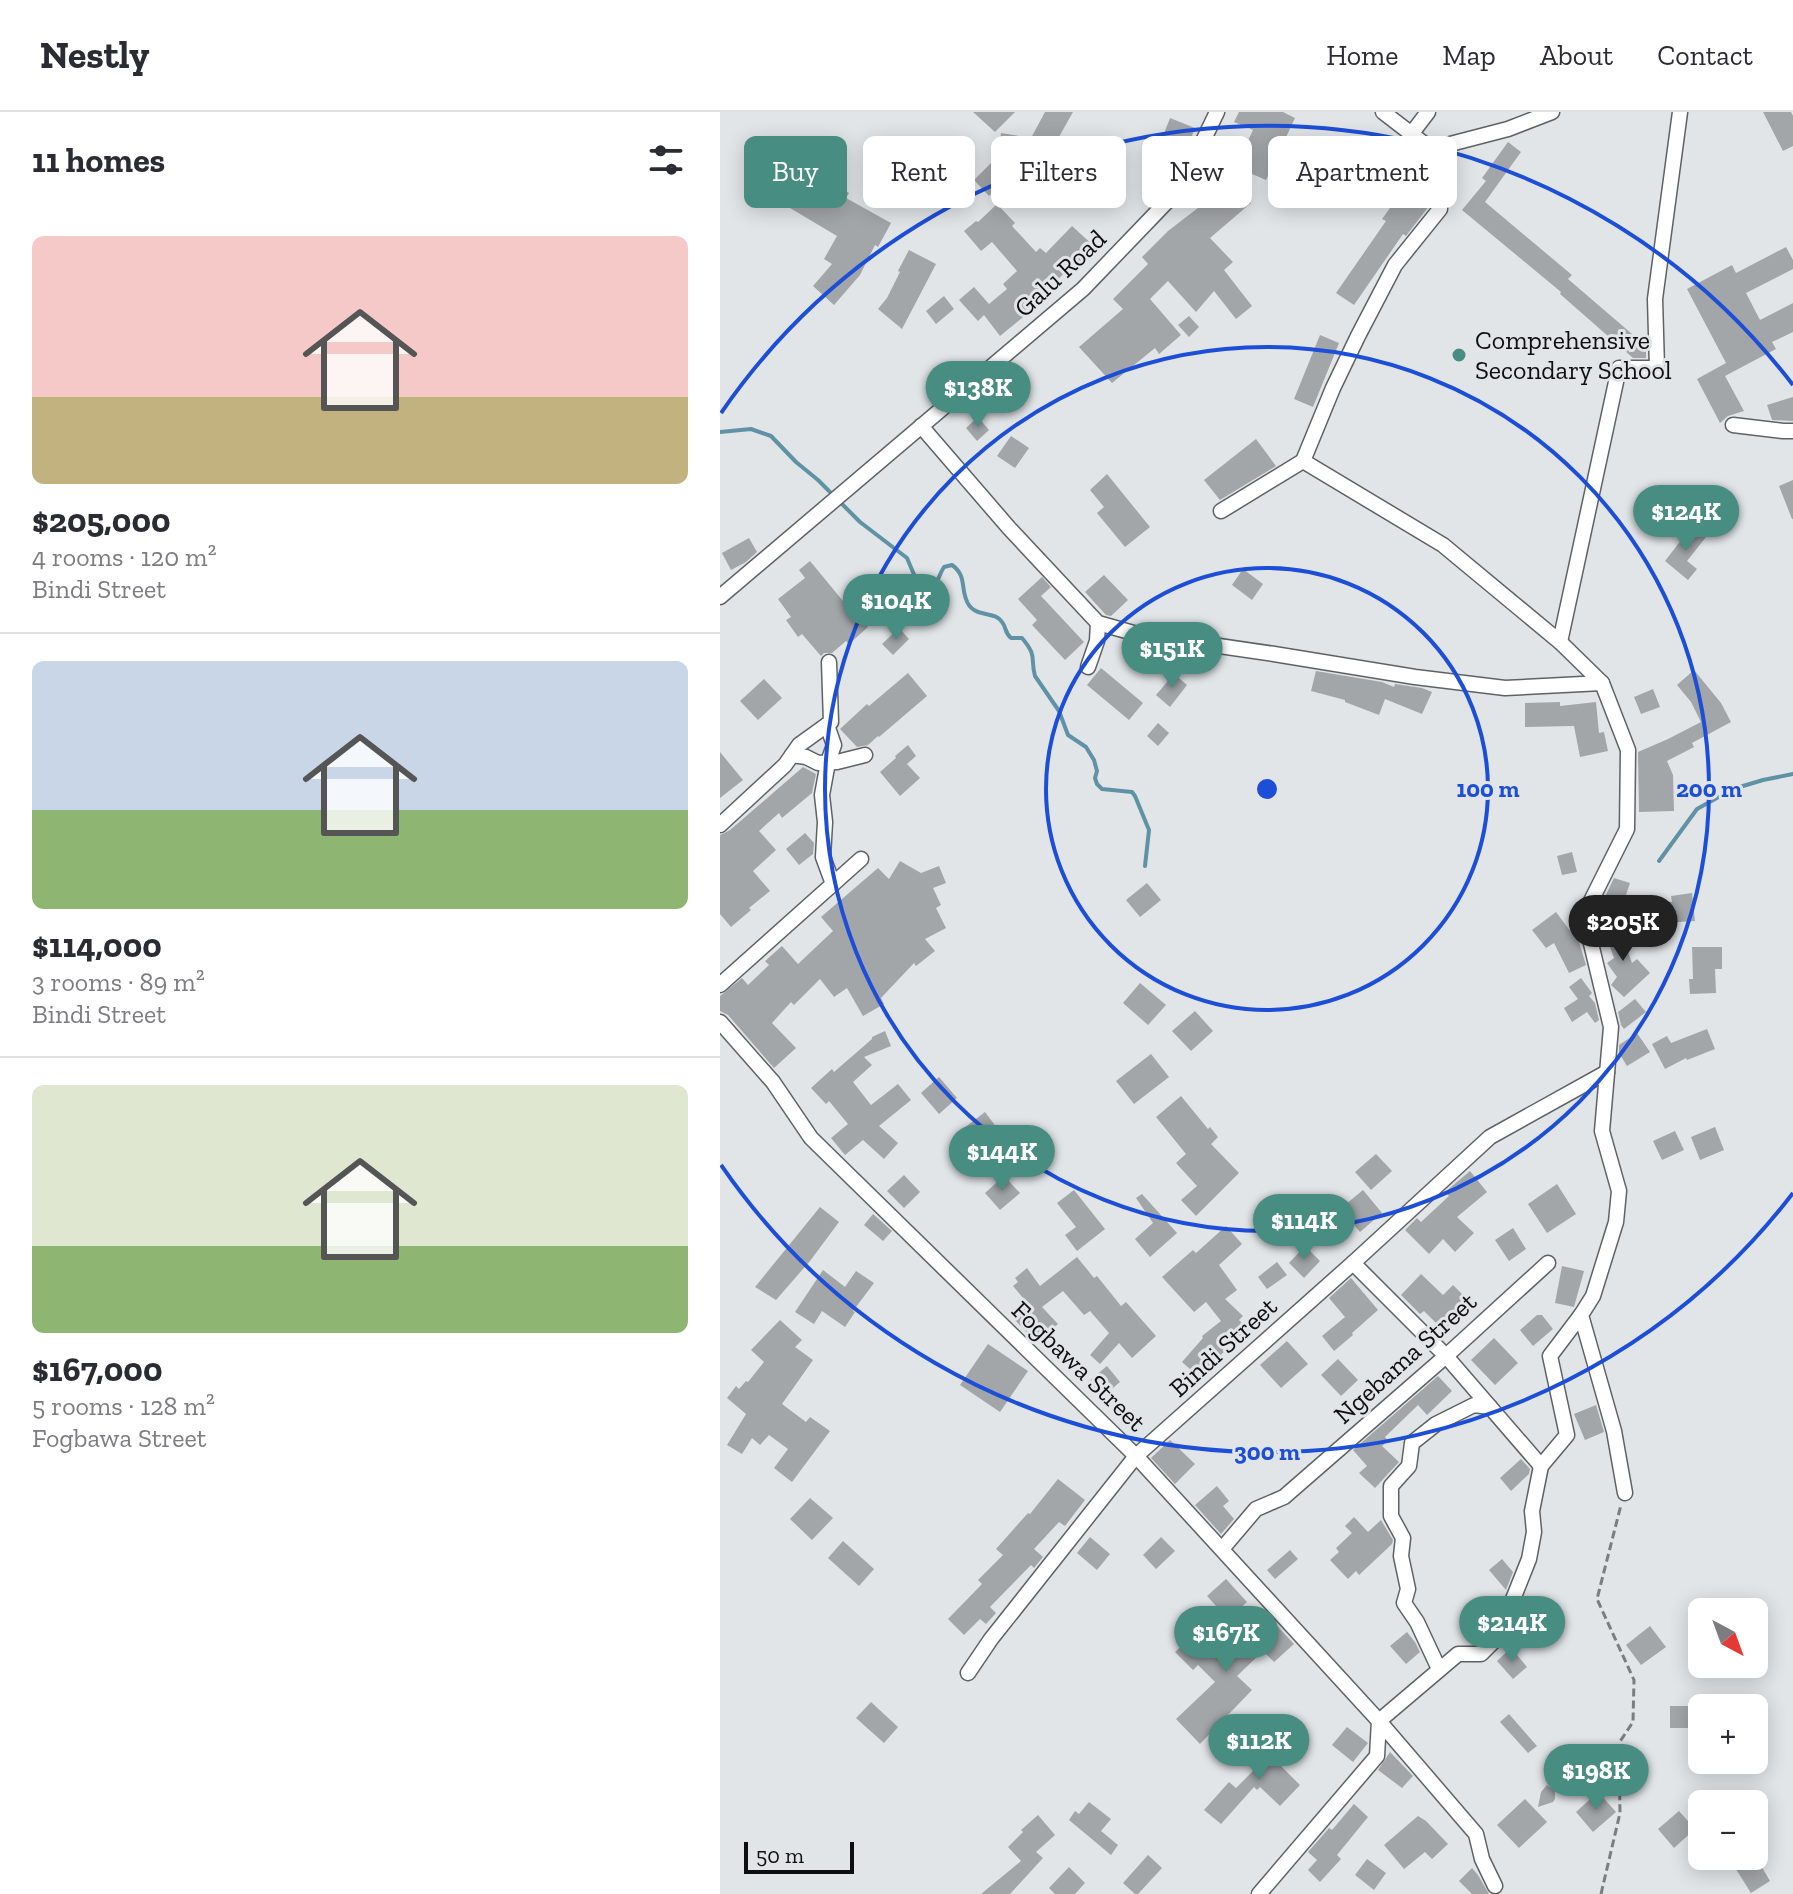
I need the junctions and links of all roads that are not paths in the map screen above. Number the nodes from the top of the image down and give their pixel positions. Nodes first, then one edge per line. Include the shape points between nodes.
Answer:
1 (1217, 112) edge
2 (1383, 112) edge
3 (1428, 112) edge
4 (1552, 112) edge
5 (1680, 112) edge
6 (1412, 133) junction
7 (1416, 136) edge
8 (1457, 142) edge
9 (1440, 208) edge
10 (1733, 425) dead end
11 (921, 426) junction
12 (1793, 431) edge
13 (1303, 461) junction
14 (1221, 511) dead end
15 (720, 597) edge
16 (1098, 623) junction
17 (1560, 642) junction
18 (829, 662) dead end
19 (1088, 667) dead end
20 (1602, 683) junction
21 (827, 725) junction
22 (792, 755) junction
23 (865, 755) dead end
24 (828, 762) junction
25 (720, 825) edge
26 (861, 859) dead end
27 (833, 884) junction
28 (720, 985) edge
29 (720, 1022) edge
30 (1607, 1072) junction
31 (1353, 1263) junction
32 (1548, 1263) dead end
33 (1581, 1315) junction
34 (1446, 1356) junction
35 (1490, 1407) junction
36 (1136, 1456) junction
37 (1541, 1466) junction
38 (1625, 1493) road end
39 (1222, 1549) junction
40 (1439, 1669) junction
41 (968, 1673) dead end
42 (1379, 1721) junction
43 (1495, 1886) dead end
44 (1259, 1894) edge

1 - 11 street, Galu Road via 1181,187 1083,289
2 - 6 street
3 - 6 street
4 - 8 street
5 - 17 street via 1655,299 1657,368 1619,368
6 - 7 street
9 - 13 street via 1395,265
10 - 12 street
11 - 15 street, Galu Road
11 - 16 street
13 - 14 street
13 - 17 street via 1443,545
16 - 19 street
16 - 20 street via 1137,634 1505,688
17 - 20 street
18 - 21 street
20 - 30 street via 1628,750 1627,829 1590,903 1588,931 1611,1027
21 - 22 street
21 - 24 street via 834,745
22 - 24 street
22 - 25 street
23 - 24 street
24 - 27 street via 822,795 823,857
26 - 27 street
27 - 28 street
29 - 36 street, Fogbawa Street via 773,1082 811,1138
30 - 31 street, Bindi Street via 1490,1137
30 - 33 street via 1602,1131 1619,1191 1616,1222 1593,1296
31 - 34 street
31 - 36 street, Bindi Street
32 - 34 street, Ngebama Street
33 - 37 street via 1550,1356 1567,1435
33 - 38 street via 1614,1431
34 - 35 street
34 - 39 street, Ngebama Street via 1284,1497 1256,1509
35 - 37 street
35 - 40 street via 1474,1405 1412,1443 1409,1466 1391,1486 1391,1516 1403,1538 1408,1589 1404,1603
36 - 39 street, Fogbawa Street
36 - 41 street, Bindi Street
37 - 40 street via 1529,1559 1498,1637 1481,1654 1458,1654
39 - 42 street, Fogbawa Street
40 - 42 street
42 - 43 street, Fogbawa Street via 1476,1834
42 - 44 street via 1377,1756

